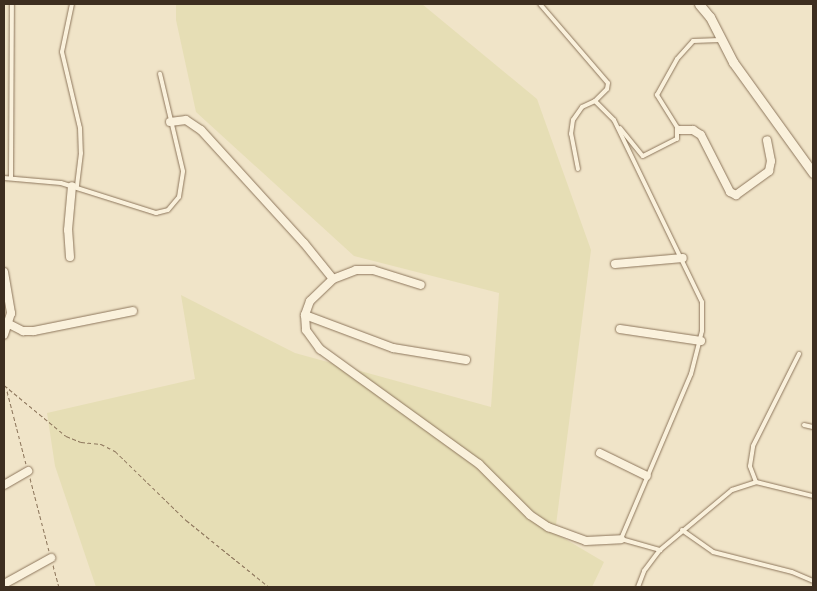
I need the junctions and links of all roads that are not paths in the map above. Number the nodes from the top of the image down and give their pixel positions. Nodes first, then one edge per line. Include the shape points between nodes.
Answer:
1 (12, 4) edge
2 (72, 4) edge
3 (540, 4) edge
4 (699, 4) edge
5 (720, 40) junction
6 (160, 74) dead end
7 (596, 100) junction
8 (614, 120) junction
9 (170, 122) junction
10 (679, 130) junction
11 (767, 140) dead end
12 (578, 169) dead end
13 (813, 173) edge
14 (4, 178) edge
15 (10, 178) junction
16 (74, 186) junction
17 (70, 257) dead end
18 (683, 258) junction
19 (615, 264) dead end
20 (4, 272) edge
21 (332, 279) junction
22 (421, 285) dead end
23 (133, 311) dead end
24 (305, 315) junction
25 (9, 324) junction
26 (620, 329) dead end
27 (4, 335) edge
28 (701, 341) junction
29 (799, 354) dead end
30 (466, 360) dead end
31 (804, 425) dead end
32 (813, 427) edge
33 (600, 453) dead end
34 (28, 470) road end
35 (647, 476) junction
36 (756, 482) junction
37 (4, 485) edge
38 (813, 496) edge
39 (682, 530) junction
40 (621, 540) junction
41 (660, 550) junction
42 (51, 558) road end
43 (813, 581) edge
44 (4, 584) edge
45 (638, 587) edge

1 - 15 lane
2 - 16 lane via 62,52 80,128 81,153
3 - 7 lane via 608,83 607,89
4 - 5 street via 710,17
5 - 10 lane via 693,41 676,60 656,95
5 - 13 street
6 - 9 lane
7 - 8 lane
7 - 12 lane via 582,107 573,120 571,134
8 - 10 lane via 643,156 675,141
8 - 18 lane
9 - 16 lane via 183,179 178,197 168,210 156,213
9 - 21 street via 186,120 196,125 304,243
10 - 11 street via 693,130 701,135 730,192 736,195 769,170 771,161
14 - 15 lane
15 - 16 lane
16 - 17 street via 68,230
18 - 19 street
18 - 28 lane via 702,302
20 - 25 street via 11,307
21 - 22 street via 356,270 373,270
21 - 24 street via 310,302
23 - 25 street via 34,331 23,331
24 - 30 street via 393,348
24 - 40 street via 306,330 320,349 483,467 539,521 580,540
25 - 27 street
26 - 28 street
28 - 35 lane via 685,390
29 - 36 lane via 753,446 750,466
31 - 32 lane
33 - 35 street
34 - 37 street
35 - 40 lane
36 - 38 lane
36 - 39 lane via 732,490
39 - 41 lane
39 - 43 lane via 713,552 792,572
40 - 41 lane
41 - 45 lane via 644,571
42 - 44 street

